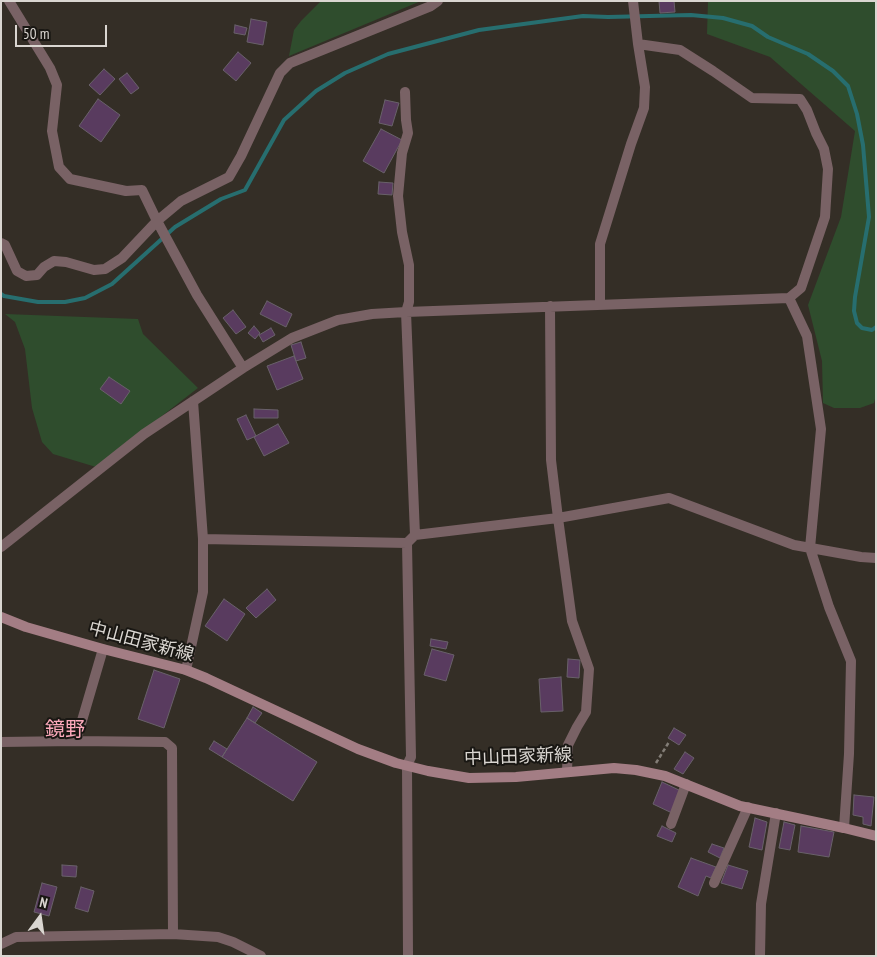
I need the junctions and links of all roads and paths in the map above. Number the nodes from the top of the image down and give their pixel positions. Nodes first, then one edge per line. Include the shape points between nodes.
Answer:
1 (9, 1) edge
2 (438, 1) edge
3 (634, 1) edge
4 (638, 44) junction
5 (405, 92) dead end
6 (157, 221) junction
7 (1, 243) edge
8 (789, 298) junction
9 (600, 304) junction
10 (550, 306) junction
11 (406, 312) junction
12 (243, 368) junction
13 (193, 401) junction
14 (558, 518) junction
15 (203, 539) junction
16 (411, 539) junction
17 (1, 548) edge
18 (810, 548) junction
19 (876, 558) edge
20 (1, 617) edge
21 (103, 649) junction
22 (186, 670) junction
23 (76, 741) junction
24 (1, 742) edge
25 (669, 742) dead end
26 (407, 766) junction
27 (567, 771) junction
28 (650, 773) junction
29 (686, 784) junction
30 (748, 807) junction
31 (776, 814) junction
32 (671, 824) dead end
33 (844, 828) junction
34 (876, 836) edge
35 (714, 883) dead end
36 (173, 934) junction
37 (1, 944) edge
38 (261, 956) edge
39 (408, 956) edge
40 (760, 956) edge

1 - 6 street via 57,85 52,131 59,167 70,179 126,191 142,190
2 - 6 street via 290,63 280,73 229,177 181,201
3 - 4 street
4 - 8 street via 680,50 752,98 800,99 808,110 824,148 828,169 825,217 801,288
4 - 9 street via 645,87 644,108 600,244
5 - 11 street via 408,133 402,154 398,196 409,265
6 - 7 street via 106,270 54,262 36,275 26,276 17,271
6 - 12 street via 197,295
8 - 9 street
8 - 18 street via 807,336 821,429
9 - 10 street
10 - 11 street
10 - 14 street via 551,460
11 - 12 street via 338,320 292,338
11 - 16 street
12 - 13 street
13 - 15 street
13 - 17 street via 144,434
14 - 16 street
14 - 18 street via 669,498 794,545
14 - 27 street via 572,622 589,669 586,712 568,745
15 - 16 street
15 - 22 street via 203,592
16 - 26 street via 412,758
18 - 19 street
18 - 33 street via 829,608 851,661
20 - 21 main road, 中山田家新線
21 - 22 main road, 中山田家新線
21 - 23 street
22 - 26 main road, 中山田家新線 via 358,749
23 - 24 street
23 - 36 street via 165,742 172,748
25 - 28 path
26 - 27 main road, 中山田家新線 via 469,778
26 - 39 street
27 - 28 main road, 中山田家新線 via 614,768
28 - 29 main road, 中山田家新線
29 - 30 main road, 中山田家新線
29 - 32 street
30 - 31 main road, 中山田家新線
30 - 35 street
31 - 33 main road, 中山田家新線
31 - 40 street via 761,904
33 - 34 main road, 中山田家新線
36 - 37 street via 16,937
36 - 38 street via 218,937

